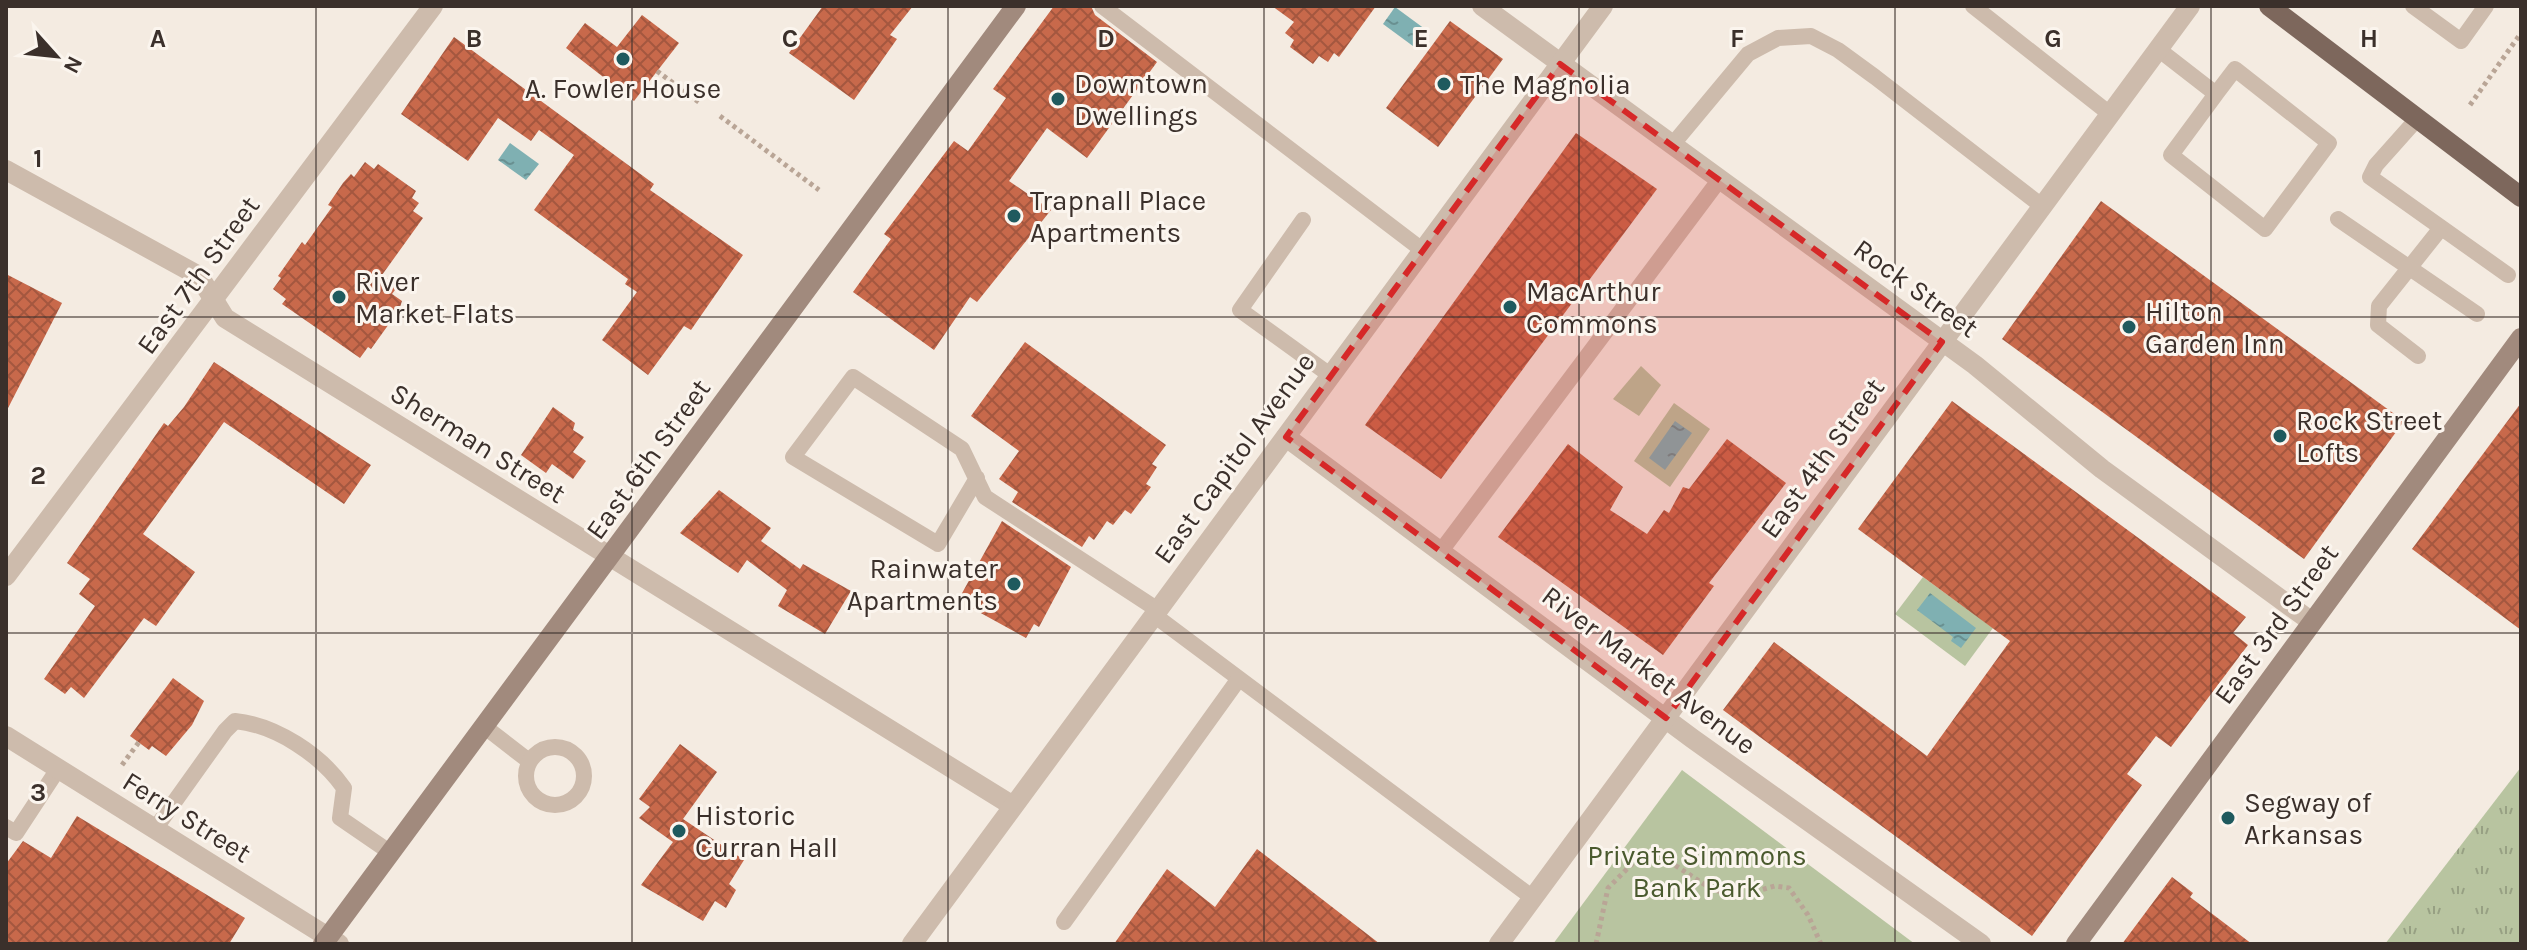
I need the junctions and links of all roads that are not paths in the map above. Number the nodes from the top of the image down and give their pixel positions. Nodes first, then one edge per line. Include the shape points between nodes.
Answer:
1 (433, 6) edge
2 (1016, 6) edge
3 (1102, 6) edge
4 (1482, 6) edge
5 (1603, 6) edge
6 (1973, 6) edge
7 (2190, 6) edge
8 (2269, 6) edge
9 (2413, 6) edge
10 (2486, 6) edge
11 (2158, 49) junction
12 (1560, 64) junction
13 (2216, 94) junction
14 (2110, 114) junction
15 (2417, 119) junction
16 (1673, 144) junction
17 (6, 170) edge
18 (1720, 179) junction
19 (2521, 197) edge
20 (2042, 206) junction
21 (2338, 219) dead end
22 (1303, 220) dead end
23 (2441, 228) junction
24 (1421, 249) junction
25 (2409, 268) junction
26 (2508, 275) dead end
27 (213, 301) junction
28 (2477, 314) dead end
29 (2521, 338) edge
30 (1942, 342) junction
31 (2418, 356) dead end
32 (1330, 375) junction
33 (1286, 437) junction
34 (977, 478) junction
35 (1441, 551) junction
36 (611, 558) junction
37 (6, 576) edge
38 (1156, 612) junction
39 (2312, 622) junction
40 (1238, 680) junction
41 (1666, 718) junction
42 (485, 727) junction
43 (6, 736) edge
44 (529, 761) dead end
45 (58, 769) junction
46 (1013, 806) junction
47 (6, 827) edge
48 (155, 829) junction
49 (391, 853) junction
50 (1533, 898) junction
51 (1064, 922) dead end
52 (330, 942) edge
53 (912, 944) edge
54 (1499, 944) edge
55 (1981, 944) edge
56 (2076, 944) edge

1 - 27 street, East 7th Street
2 - 36 street, East 6th Street
3 - 24 lane
4 - 12 street, Rock Street
5 - 12 street, East Capitol Avenue
6 - 14 lane
7 - 11 street, East 4th Street
8 - 15 main road
9 - 10 lane via 2461,41
11 - 13 lane
11 - 14 street, East 4th Street
12 - 16 street, Rock Street
12 - 24 street, East Capitol Avenue
13 - 13 lane via 2235,69 2329,143 2265,229 2171,155
14 - 20 street, East 4th Street
15 - 19 main road
15 - 23 lane via 2370,177
16 - 18 street, Rock Street
16 - 20 lane via 1748,54 1778,38 1811,36 1875,77
17 - 27 street, Sherman Street via 199,276
18 - 30 street, Rock Street
18 - 35 lane
20 - 30 street, East 4th Street
21 - 25 lane
22 - 32 lane via 1240,310
23 - 25 lane
23 - 26 lane
24 - 32 street, East Capitol Avenue
25 - 28 lane
25 - 31 lane via 2379,306 2378,325
27 - 36 street, Sherman Street via 225,318
27 - 37 street, East 7th Street
29 - 39 street, East 3rd Street
30 - 39 street, Rock Street via 2102,469
30 - 41 street, East 4th Street
32 - 33 street, East Capitol Avenue
33 - 35 street, River Market Avenue
33 - 38 street, East Capitol Avenue
34 - 34 lane via 962,449 853,377 793,457 938,544
34 - 38 lane via 985,497
35 - 41 street, River Market Avenue
36 - 42 street, East 6th Street
36 - 46 street, Sherman Street
38 - 40 lane
38 - 46 street, East Capitol Avenue
39 - 56 street, East 3rd Street
40 - 50 lane
40 - 51 lane
41 - 50 street, East 4th Street
41 - 55 street, River Market Avenue
42 - 44 lane
42 - 49 street, East 6th Street
43 - 45 street, Ferry Street
45 - 47 lane via 16,833
45 - 48 street, Ferry Street
46 - 53 street, East Capitol Avenue
48 - 49 lane via 235,721 256,723 327,764 344,788 340,818
48 - 52 street, Ferry Street
49 - 52 street, East 6th Street
50 - 54 street, East 4th Street

